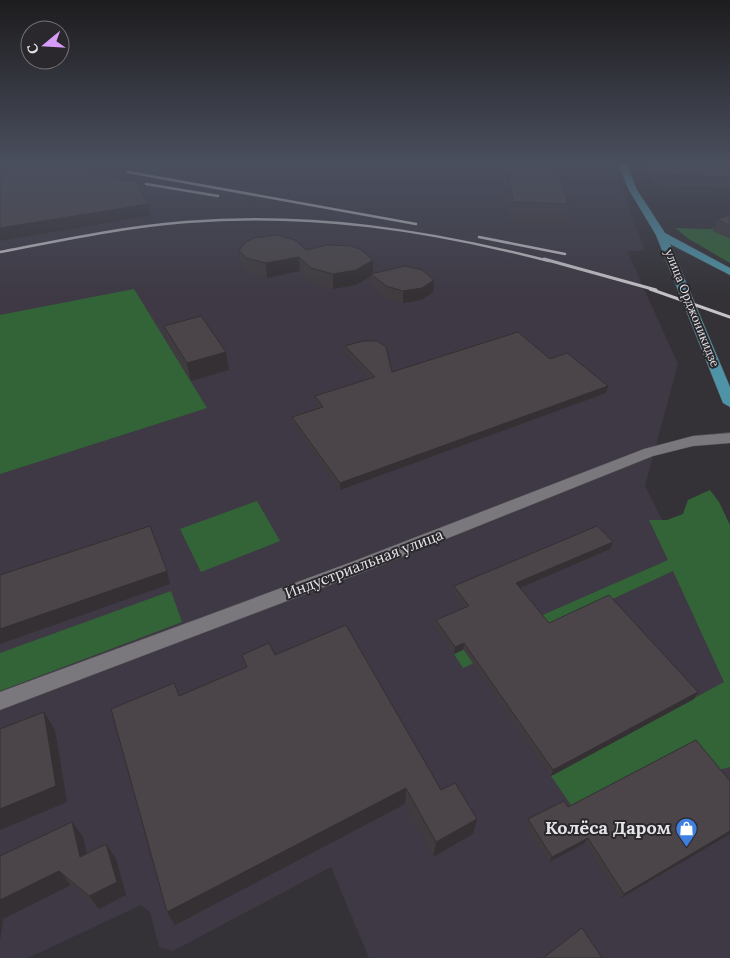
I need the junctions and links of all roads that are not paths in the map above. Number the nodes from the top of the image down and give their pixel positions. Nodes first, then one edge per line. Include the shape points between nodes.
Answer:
1 (644, 208) edge
2 (661, 235) junction
3 (730, 272) edge
4 (730, 403) edge
5 (730, 438) edge
6 (0, 701) edge

1 - 2 main road, улица Орджоникидзе
2 - 3 main road
2 - 4 main road, улица Орджоникидзе
5 - 6 street, Индустриальная улица via 693,441 649,452 355,568

